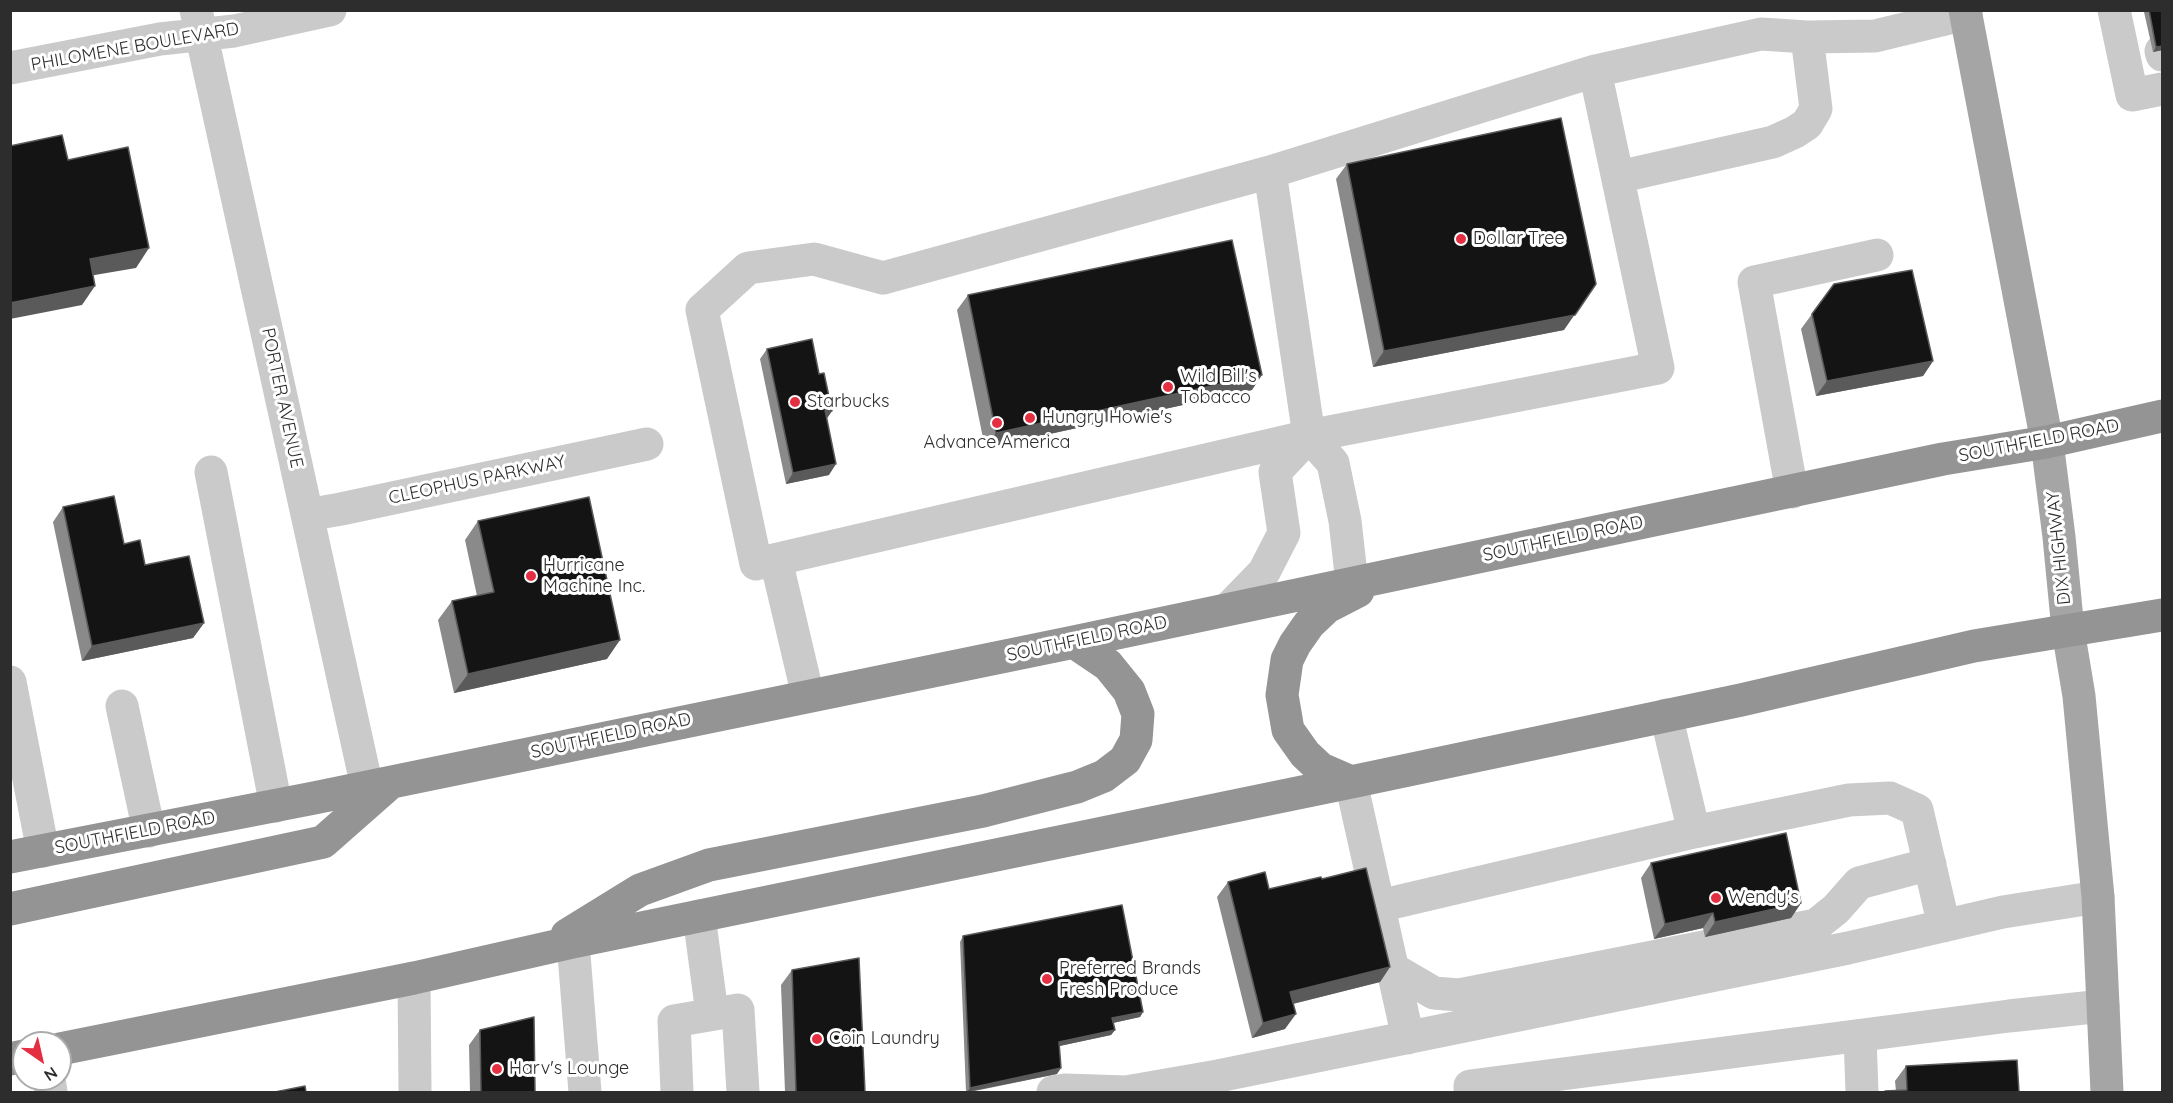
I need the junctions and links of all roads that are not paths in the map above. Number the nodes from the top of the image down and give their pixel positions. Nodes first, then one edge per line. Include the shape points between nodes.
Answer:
1 (330, 10) edge
2 (2114, 10) edge
3 (1966, 12) edge
4 (198, 22) edge
5 (1807, 37) junction
6 (10, 68) edge
7 (1595, 71) junction
8 (2163, 88) edge
9 (1270, 171) junction
10 (1618, 177) junction
11 (1877, 255) dead end
12 (2163, 416) edge
13 (1309, 436) junction
14 (2047, 442) junction
15 (647, 444) dead end
16 (211, 472) dead end
17 (1792, 492) junction
18 (307, 515) junction
19 (776, 560) junction
20 (1389, 575) junction
21 (1352, 583) junction
22 (1227, 609) junction
23 (2163, 615) edge
24 (2068, 630) junction
25 (1074, 642) junction
26 (10, 682) edge
27 (808, 696) junction
28 (122, 706) dead end
29 (1666, 715) junction
30 (1352, 782) junction
31 (379, 784) junction
32 (276, 806) junction
33 (149, 831) junction
34 (1694, 832) junction
35 (43, 851) junction
36 (10, 857) edge
37 (1930, 864) junction
38 (2098, 897) junction
39 (1379, 906) junction
40 (10, 909) edge
41 (699, 916) junction
42 (1944, 926) junction
43 (560, 945) junction
44 (1393, 969) junction
45 (414, 978) junction
46 (2103, 1006) junction
47 (712, 1014) junction
48 (1860, 1036) junction
49 (1408, 1038) junction
50 (72, 1047) edge
51 (1059, 1091) edge
52 (416, 1092) edge
53 (585, 1092) edge
54 (677, 1092) edge
55 (743, 1092) edge
56 (1470, 1092) edge
57 (1862, 1092) edge
58 (2107, 1092) edge

1 - 4 street, PHILOMENE BOULEVARD via 234,30
2 - 8 street via 2132,95
3 - 5 street via 1875,36
3 - 14 main road, DIX HIGHWAY
4 - 6 street, PHILOMENE BOULEVARD via 160,39
4 - 18 street, PORTER AVENUE
5 - 7 street via 1761,34
5 - 10 street via 1816,109 1807,124 1773,142
7 - 9 street
7 - 10 street
9 - 13 street
9 - 19 street via 883,278 814,259 748,268 702,310 756,564
10 - 13 street via 1658,368
11 - 17 street via 1754,282
12 - 14 highway, SOUTHFIELD ROAD
13 - 19 street
13 - 21 street via 1333,463
13 - 22 street via 1275,472 1284,533 1264,572
14 - 17 highway, SOUTHFIELD ROAD via 1943,459
14 - 24 main road, DIX HIGHWAY
15 - 18 street, CLEOPHUS PARKWAY
16 - 32 street
17 - 20 highway, SOUTHFIELD ROAD
18 - 31 street, PORTER AVENUE
19 - 27 street
20 - 21 highway, SOUTHFIELD ROAD
20 - 30 highway via 1327,607 1295,644 1287,660 1282,695 1288,730 1321,769
21 - 22 highway, SOUTHFIELD ROAD
22 - 25 highway, SOUTHFIELD ROAD
23 - 24 highway
24 - 29 highway via 1974,646
24 - 38 main road, DIX HIGHWAY via 2079,696
25 - 27 highway, SOUTHFIELD ROAD
25 - 43 highway via 1108,665 1129,692 1138,714 1136,740 1125,760 1104,776 983,812 709,865 640,890
26 - 35 street
27 - 31 highway, SOUTHFIELD ROAD
28 - 33 street
29 - 30 highway
29 - 34 street
30 - 39 street
30 - 41 highway
31 - 32 highway, SOUTHFIELD ROAD
31 - 40 highway via 323,842
32 - 33 highway, SOUTHFIELD ROAD
33 - 35 highway, SOUTHFIELD ROAD
34 - 37 street via 1849,800 1890,798 1917,810
34 - 39 street
35 - 36 highway, SOUTHFIELD ROAD
37 - 42 street
37 - 44 street via 1859,883 1816,925 1459,995 1434,993
38 - 42 street
38 - 46 main road, DIX HIGHWAY
39 - 44 street
41 - 43 highway
41 - 47 street
42 - 49 street
43 - 45 highway
43 - 53 street
44 - 49 street
45 - 50 highway
45 - 52 street
46 - 48 street
46 - 58 main road, DIX HIGHWAY
47 - 54 street via 674,1021
47 - 55 street via 738,1010
48 - 56 street via 1470,1086
48 - 57 street
49 - 51 street via 1126,1092

